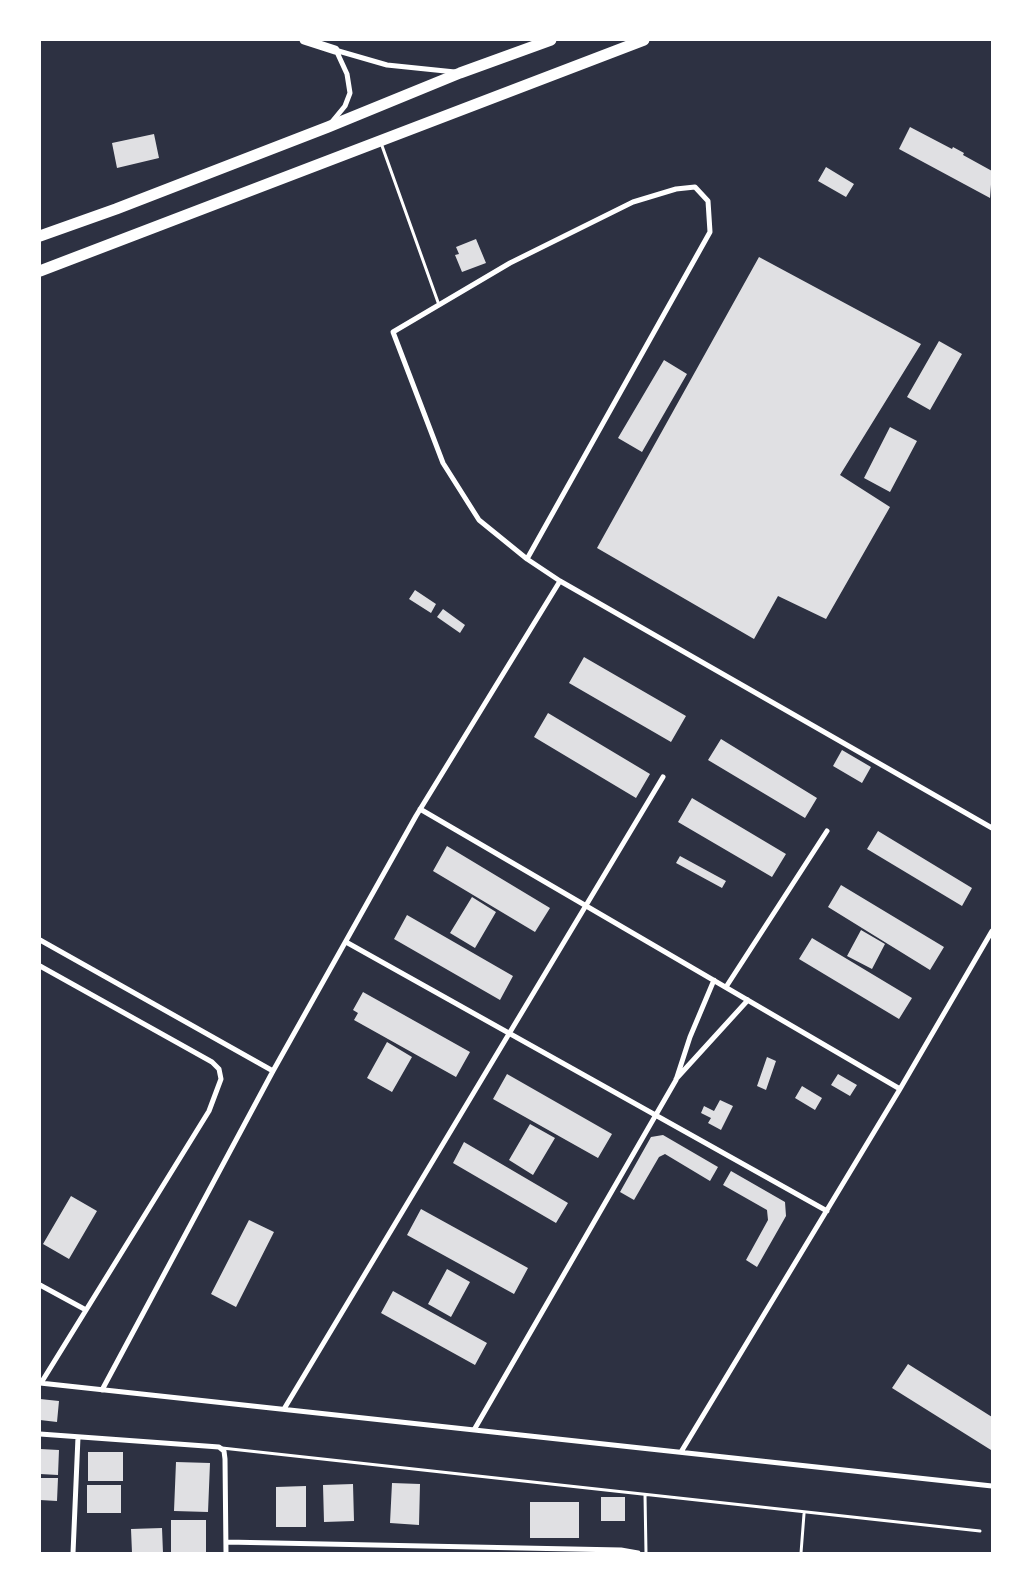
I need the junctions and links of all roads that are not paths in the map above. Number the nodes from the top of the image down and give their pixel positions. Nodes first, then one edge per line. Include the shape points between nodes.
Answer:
1 (304, 40) edge
2 (551, 40) edge
3 (644, 40) edge
4 (335, 50) junction
5 (460, 73) junction
6 (328, 127) junction
7 (380, 140) junction
8 (40, 236) edge
9 (40, 270) edge
10 (439, 305) junction
11 (527, 559) junction
12 (560, 581) junction
13 (663, 777) dead end
14 (420, 809) junction
15 (992, 828) edge
16 (827, 831) dead end
17 (587, 906) junction
18 (992, 931) edge
19 (40, 940) edge
20 (346, 942) junction
21 (40, 966) edge
22 (714, 980) junction
23 (726, 987) junction
24 (748, 1000) junction
25 (510, 1034) junction
26 (273, 1071) junction
27 (676, 1080) junction
28 (900, 1089) junction
29 (655, 1115) junction
30 (827, 1211) junction
31 (40, 1285) edge
32 (86, 1310) junction
33 (40, 1383) edge
34 (102, 1390) junction
35 (284, 1409) junction
36 (474, 1430) junction
37 (40, 1434) edge
38 (78, 1437) junction
39 (219, 1447) junction
40 (681, 1452) junction
41 (992, 1486) edge
42 (645, 1495) junction
43 (804, 1514) junction
44 (980, 1531) dead end
45 (226, 1542) junction
46 (73, 1553) edge
47 (226, 1553) edge
48 (638, 1553) edge
49 (646, 1553) edge
50 (801, 1553) edge

1 - 4 street
2 - 5 highway
3 - 7 highway
4 - 5 street via 387,64
4 - 6 street via 347,74 350,93 345,106
5 - 6 highway
6 - 8 highway
7 - 9 highway
7 - 10 lane
10 - 11 street via 393,332 443,463 479,520
10 - 11 street via 510,263 633,202 676,189 695,187 708,202 710,232 700,252
11 - 12 street
12 - 14 street
12 - 15 street
13 - 17 street
14 - 17 street
14 - 20 street
16 - 23 street
17 - 22 street
17 - 25 street
18 - 28 street
19 - 26 street
20 - 25 street
20 - 26 street
21 - 32 street via 207,1059 219,1069 221,1078 209,1111
22 - 23 street
22 - 27 street
23 - 24 street
24 - 27 street
24 - 28 street
25 - 29 street
25 - 35 street
26 - 34 street
27 - 29 street
28 - 30 street
29 - 30 street
29 - 36 street
30 - 40 street
31 - 32 street
32 - 33 street
33 - 34 street
34 - 35 street
35 - 36 street
36 - 40 street
37 - 38 street
38 - 39 street
38 - 46 street
39 - 42 lane
39 - 45 street via 225,1458
40 - 41 street
42 - 43 lane
42 - 49 lane
43 - 44 lane
43 - 50 lane
45 - 47 street
45 - 48 street via 622,1550

